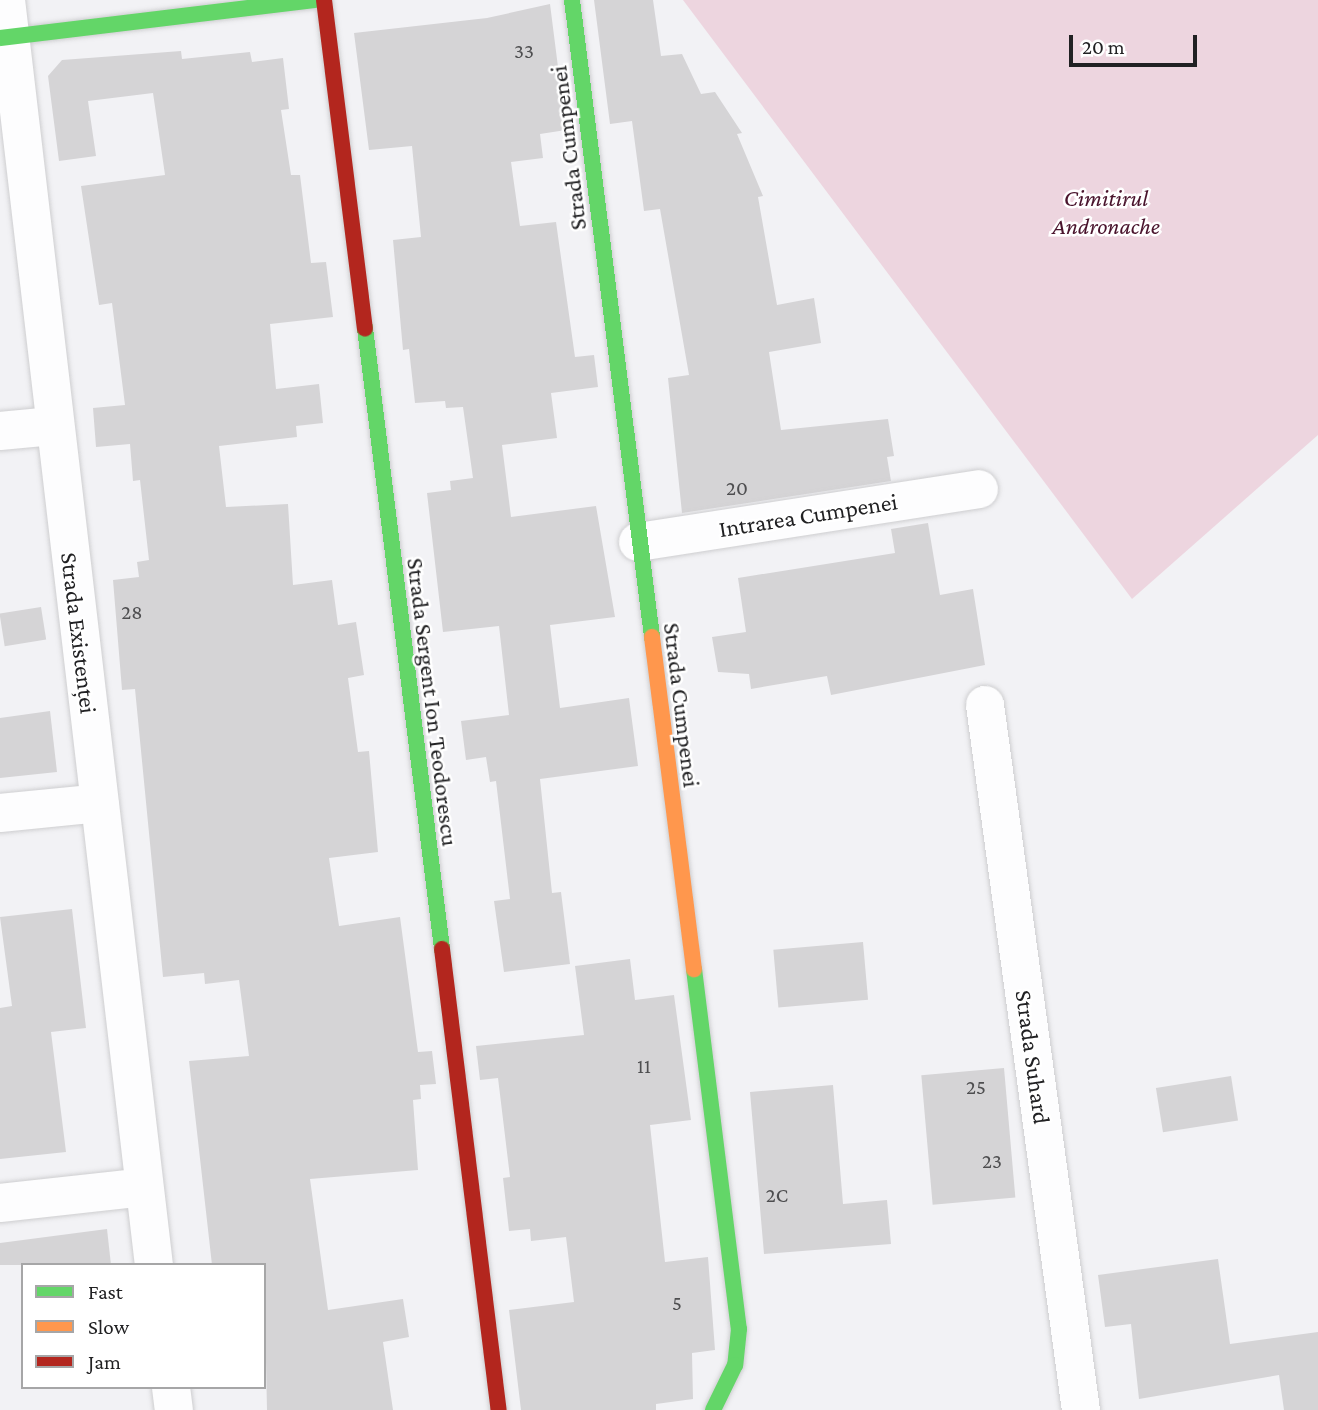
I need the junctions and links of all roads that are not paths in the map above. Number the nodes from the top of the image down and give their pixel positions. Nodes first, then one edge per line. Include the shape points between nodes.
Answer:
1 (315, 0) edge
2 (324, 0) edge
3 (572, 0) edge
4 (6, 25) edge
5 (53, 426) junction
6 (0, 431) edge
7 (979, 489) dead end
8 (638, 542) junction
9 (985, 705) dead end
10 (100, 803) junction
11 (0, 813) edge
12 (144, 1187) junction
13 (0, 1203) edge
14 (154, 1263) edge
15 (171, 1389) edge
16 (174, 1410) edge
17 (499, 1410) edge
18 (713, 1410) edge
19 (1081, 1410) edge

1 - 4 street
2 - 17 street, Strada Sergent Ion Teodorescu
3 - 8 street, Strada Cumpenei
4 - 5 street, Strada Existenței
5 - 6 street
5 - 10 street, Strada Existenței
7 - 8 street, Intrarea Cumpenei
8 - 18 street, Strada Cumpenei via 739,1329 735,1365
9 - 19 street, Strada Suhard
10 - 11 street
10 - 12 street, Strada Existenței
12 - 13 street
12 - 14 street, Strada Existenței
15 - 16 street

